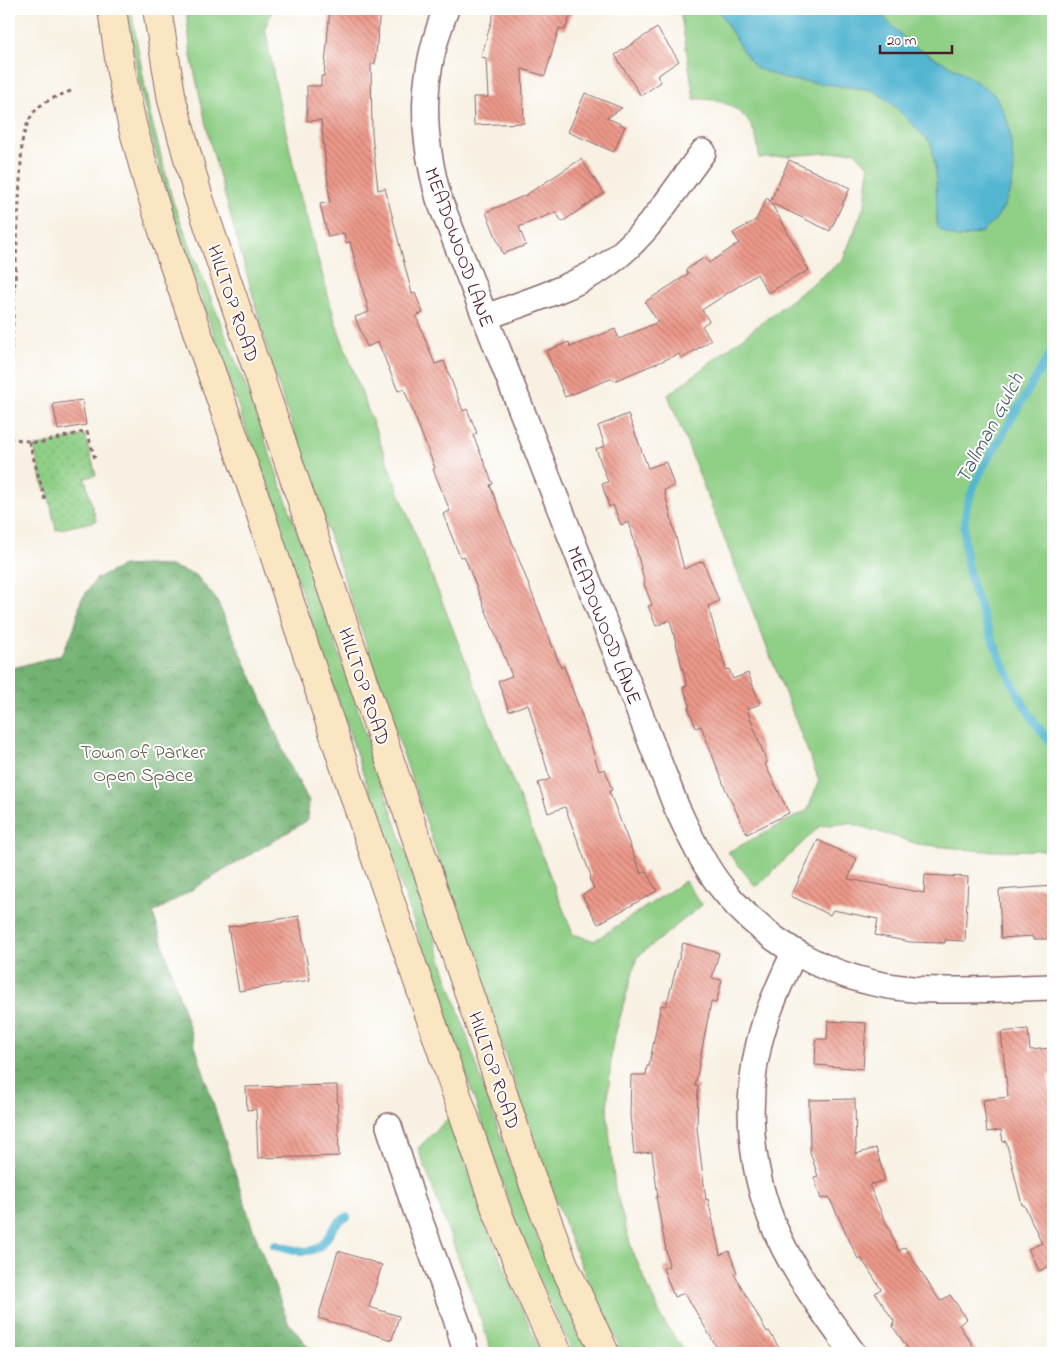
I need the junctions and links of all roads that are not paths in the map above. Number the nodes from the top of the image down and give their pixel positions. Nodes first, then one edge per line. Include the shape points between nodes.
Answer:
1 (112, 9) edge
2 (157, 9) edge
3 (446, 9) edge
4 (703, 152) dead end
5 (486, 317) junction
6 (794, 952) junction
7 (1053, 987) edge
8 (389, 1126) dead end
9 (466, 1353) edge
10 (558, 1353) edge
11 (605, 1353) edge
12 (853, 1353) edge

1 - 10 main road via 132,124 172,260 496,1209
2 - 11 main road, HILLTOP ROAD via 172,100 218,260 534,1185 564,1265
3 - 5 street, MEADOWOOD LANE via 434,43 426,90 428,157 438,199
4 - 5 street via 648,225 600,269
5 - 6 street, MEADOWOOD LANE via 689,836 724,891 756,924
6 - 7 street, MEADOWOOD LANE via 852,977 891,986 950,990
6 - 12 street via 766,1021 755,1068 751,1118 757,1170 771,1221 784,1248
8 - 9 street

